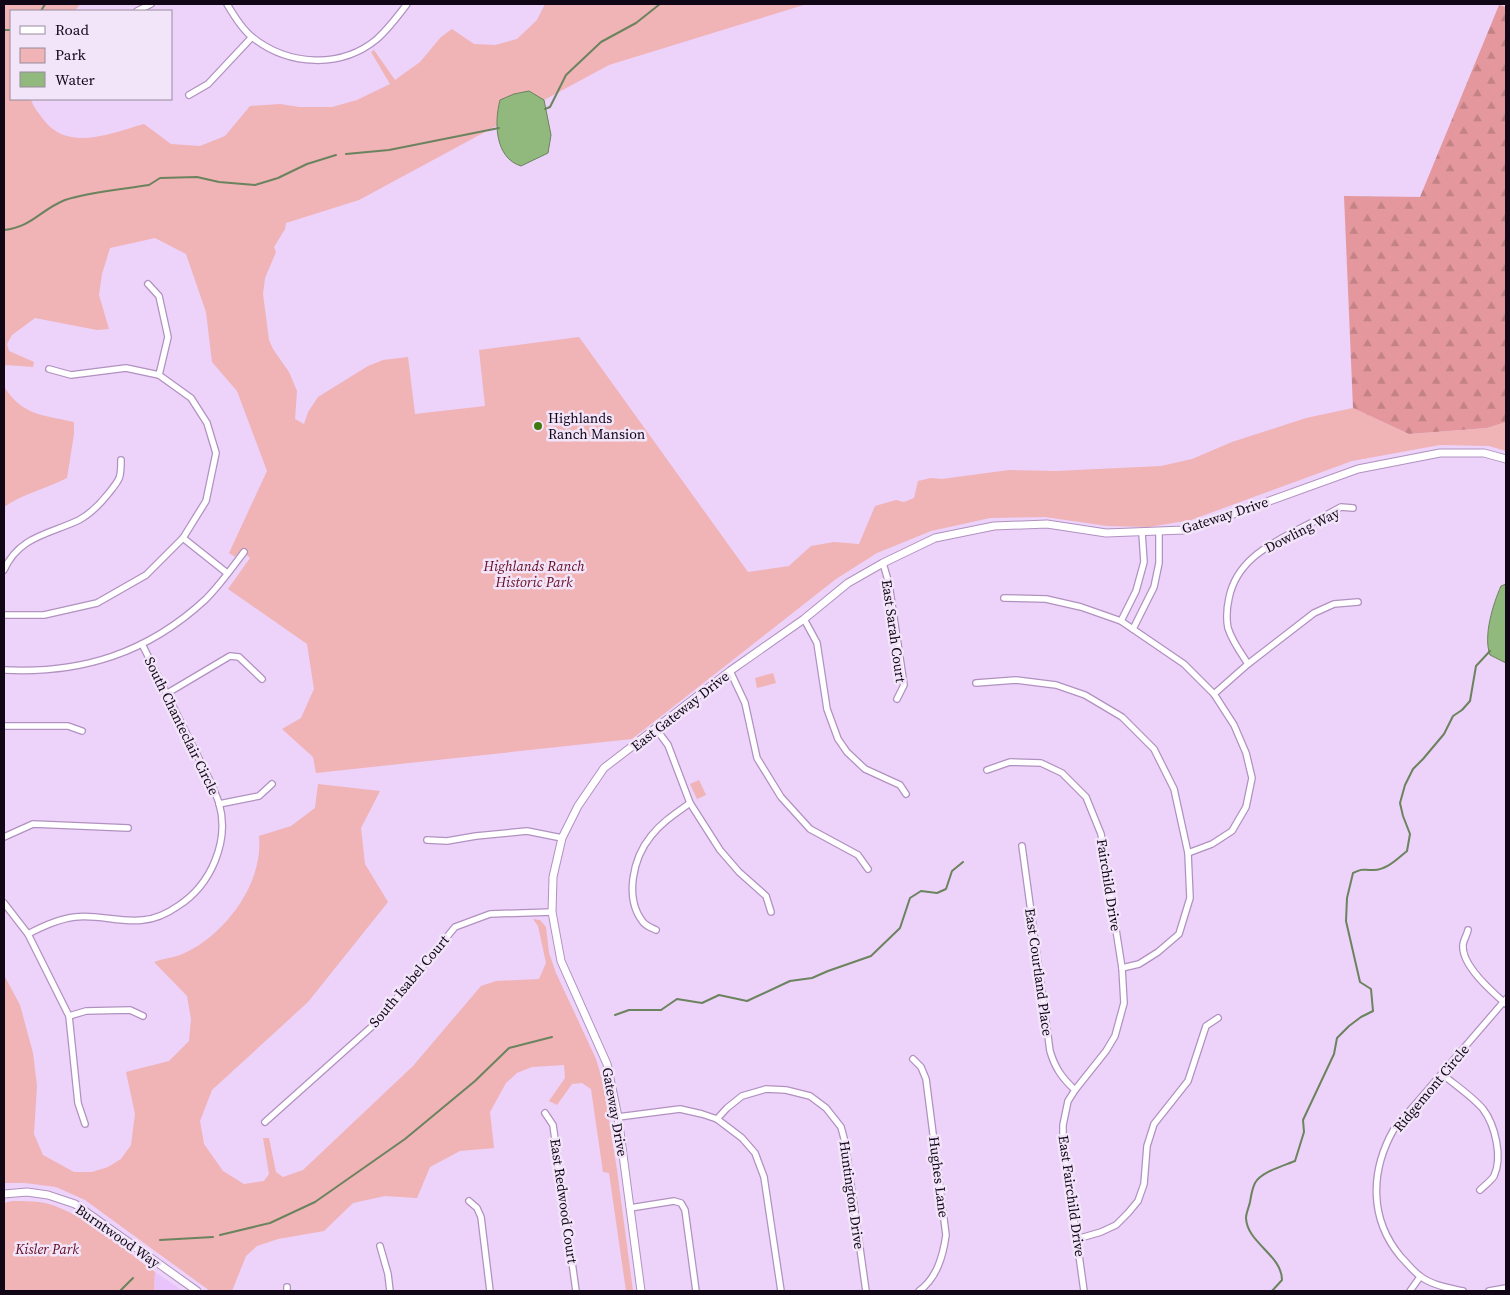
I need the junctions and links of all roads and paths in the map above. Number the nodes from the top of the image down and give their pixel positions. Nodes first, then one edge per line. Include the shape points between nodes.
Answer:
1 (151, 4) edge
2 (227, 4) edge
3 (407, 4) edge
4 (139, 10) edge
5 (252, 37) junction
6 (189, 96) dead end
7 (148, 284) dead end
8 (49, 369) dead end
9 (159, 375) junction
10 (1506, 459) edge
11 (121, 460) dead end
12 (1354, 508) dead end
13 (1142, 532) junction
14 (1159, 532) junction
15 (183, 538) junction
16 (244, 552) dead end
17 (883, 563) junction
18 (4, 570) edge
19 (228, 573) junction
20 (1004, 598) dead end
21 (1358, 602) dead end
22 (4, 615) edge
23 (804, 619) junction
24 (1120, 621) junction
25 (1133, 629) junction
26 (142, 644) junction
27 (1248, 664) junction
28 (4, 670) edge
29 (730, 672) junction
30 (262, 679) dead end
31 (976, 683) dead end
32 (166, 694) junction
33 (1214, 694) junction
34 (897, 699) dead end
35 (4, 726) edge
36 (656, 729) junction
37 (82, 730) dead end
38 (987, 770) dead end
39 (272, 784) dead end
40 (906, 794) dead end
41 (690, 803) junction
42 (219, 804) junction
43 (128, 828) dead end
44 (4, 837) edge
45 (562, 838) junction
46 (427, 840) dead end
47 (1022, 846) dead end
48 (1188, 853) junction
49 (868, 869) dead end
50 (4, 904) edge
51 (552, 912) junction
52 (771, 912) dead end
53 (656, 930) dead end
54 (1468, 930) dead end
55 (28, 934) junction
56 (1122, 968) junction
57 (1505, 1002) edge
58 (68, 1016) junction
59 (143, 1016) dead end
60 (1218, 1018) dead end
61 (914, 1059) dead end
62 (1442, 1074) junction
63 (1074, 1090) junction
64 (545, 1113) dead end
65 (618, 1117) junction
66 (717, 1119) junction
67 (266, 1122) dead end
68 (85, 1124) dead end
69 (1480, 1190) dead end
70 (4, 1194) edge
71 (469, 1201) dead end
72 (630, 1208) junction
73 (1077, 1239) junction
74 (380, 1246) dead end
75 (1420, 1277) junction
76 (1506, 1288) edge
77 (197, 1291) edge
78 (390, 1291) edge
79 (490, 1291) edge
80 (576, 1291) edge
81 (641, 1291) edge
82 (696, 1291) edge
83 (781, 1291) edge
84 (866, 1291) edge
85 (918, 1291) edge
86 (1084, 1291) edge
87 (1410, 1291) edge
88 (1463, 1291) edge
89 (1489, 1291) edge

1 - 4 street
2 - 5 street
3 - 5 street via 377,39 333,59 313,61 286,56
5 - 6 street via 208,84
7 - 9 street via 159,296 168,337
8 - 9 street via 71,375 126,368
9 - 15 street via 191,398 207,423 216,453 206,501
10 - 14 street, Gateway Drive via 1484,453 1440,453 1358,468 1184,530
11 - 18 street via 121,477 98,505 80,519 32,538 16,551
12 - 27 street, Dowling Way via 1341,507 1264,548 1239,573 1231,588 1226,610 1234,642
13 - 14 street, Gateway Drive
13 - 17 street, Gateway Drive via 1106,533 1047,524 994,526 935,538
13 - 24 street via 1144,562 1136,591
14 - 25 street via 1159,563 1154,587
15 - 19 street
15 - 22 street via 146,575 97,603 44,615
16 - 19 street
17 - 23 street, East Gateway Drive via 848,583
17 - 34 street, East Sarah Court via 904,685
19 - 26 street via 184,618
20 - 24 street via 1046,599
21 - 27 street via 1334,604 1314,613
23 - 29 street, East Gateway Drive
23 - 40 street via 817,642 827,709 838,739 846,752 865,769 900,785
24 - 25 street
25 - 33 street via 1184,664
26 - 28 street via 118,655 72,668
26 - 32 street, South Chanteclair Circle
27 - 33 street
29 - 36 street, East Gateway Drive
29 - 49 street via 745,702 757,758 781,797 810,829 858,855
30 - 32 street via 239,657 230,656
31 - 48 street via 1016,680 1056,685 1085,695 1122,717 1154,749 1174,788
32 - 42 street, South Chanteclair Circle
33 - 48 street via 1240,738 1252,778 1246,807 1232,831 1212,844
35 - 37 street via 68,726
36 - 41 street via 668,745
36 - 45 street, East Gateway Drive via 604,768 578,806
38 - 56 street, Fairchild Drive via 1010,762 1041,763 1062,773 1086,797 1101,834
39 - 42 street via 259,796
41 - 52 street via 720,850 766,896
41 - 53 street via 669,817 650,837 635,867 631,890 635,907 644,924
42 - 55 street, South Chanteclair Circle via 221,833 216,860 202,885 190,898 160,916 144,920 76,917
43 - 44 street via 33,824
45 - 46 street via 527,831 447,842
45 - 51 street, East Gateway Drive via 553,877
47 - 63 street, East Courtland Place via 1050,1051 1059,1074
48 - 56 street via 1190,898 1179,934 1139,964
50 - 55 street
51 - 65 street, Gateway Drive via 561,961 608,1064
51 - 67 street, South Isabel Court via 490,914 455,927 378,1021
54 - 57 street via 1463,946 1468,961 1476,976
55 - 58 street
56 - 63 street, East Fairchild Drive via 1124,1003 1116,1036
57 - 62 street, Ridgemont Circle
58 - 59 street via 86,1011 130,1010
58 - 68 street via 78,1103
60 - 73 street via 1206,1026 1188,1080 1154,1124 1138,1201 1116,1225
61 - 85 street, Hughes Lane via 926,1078 946,1235 944,1253 936,1272
62 - 69 street via 1483,1110 1495,1137 1497,1166 1493,1177
62 - 75 street, Ridgemont Circle via 1394,1129 1386,1142 1377,1172 1376,1203 1385,1234
63 - 73 street, East Fairchild Drive via 1065,1113 1063,1140
64 - 80 street, East Redwood Court via 553,1125
65 - 66 street via 680,1109
65 - 72 street, Gateway Drive
66 - 83 street via 742,1138 755,1154 764,1177
66 - 84 street, Huntington Drive via 742,1096 766,1089 810,1096 826,1108 841,1127 845,1142
70 - 77 street, Burntwood Way via 27,1192 75,1204
71 - 79 street via 481,1216
72 - 81 street, Gateway Drive
72 - 82 street via 674,1201 680,1203 685,1210
73 - 86 street, East Fairchild Drive
74 - 78 street
75 - 87 street
75 - 88 street, Ridgemont Circle
76 - 89 street

